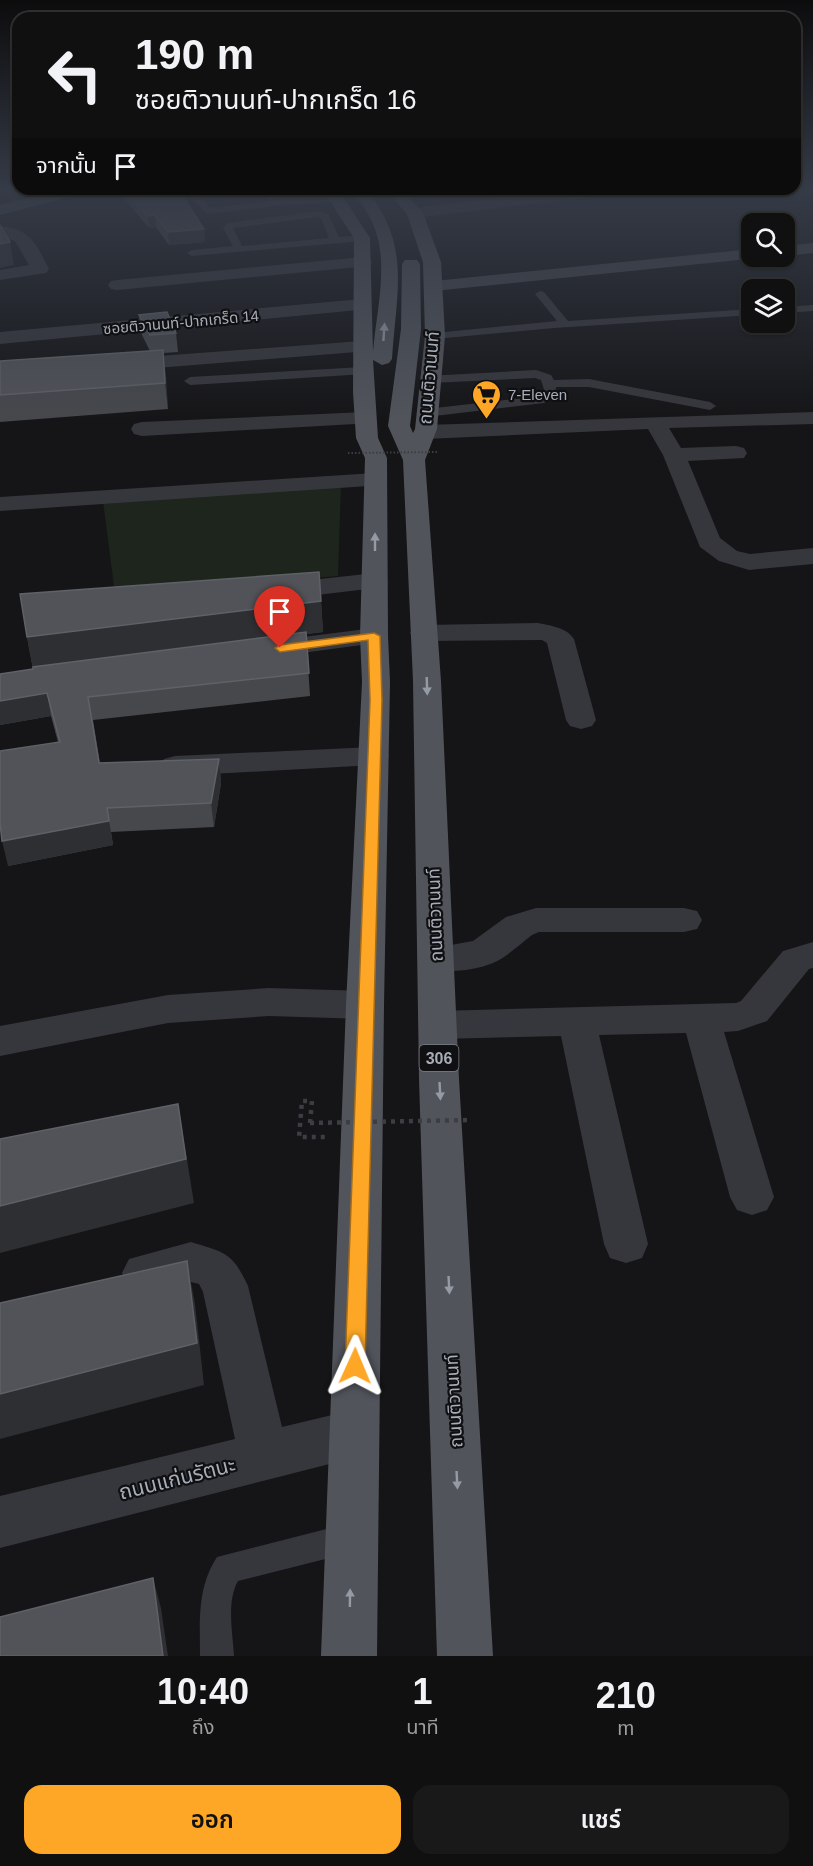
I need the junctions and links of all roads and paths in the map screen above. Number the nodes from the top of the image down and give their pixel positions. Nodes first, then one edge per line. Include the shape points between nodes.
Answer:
1 (38, 266) edge
2 (317, 266) edge
3 (363, 266) edge
4 (388, 266) edge
5 (411, 266) edge
6 (432, 266) edge
7 (630, 266) edge
8 (0, 275) edge
9 (117, 285) dead end
10 (434, 286) junction
11 (540, 294) dead end
12 (362, 305) junction
13 (813, 308) edge
14 (795, 309) edge
15 (741, 313) edge
16 (565, 324) junction
17 (435, 336) junction
18 (0, 338) edge
19 (362, 346) junction
20 (103, 366) edge
21 (362, 371) junction
22 (431, 379) junction
23 (190, 381) dead end
24 (549, 384) junction
25 (710, 406) dead end
26 (365, 418) junction
27 (813, 418) edge
28 (655, 423) junction
29 (142, 429) dead end
30 (426, 439) junction
31 (736, 453) dead end
32 (674, 455) junction
33 (367, 464) junction
34 (0, 504) edge
35 (813, 556) edge
36 (375, 581) junction
37 (248, 594) edge
38 (424, 633) junction
39 (374, 636) junction
40 (234, 654) edge
41 (581, 720) dead end
42 (374, 756) junction
43 (152, 767) edge
44 (684, 920) dead end
45 (813, 955) edge
46 (436, 959) junction
47 (365, 1005) junction
48 (701, 1017) junction
49 (577, 1021) junction
50 (438, 1025) junction
51 (0, 1035) edge
52 (470, 1120) dead end
53 (299, 1137) dead end
54 (752, 1197) dead end
55 (626, 1244) dead end
56 (101, 1284) edge
57 (353, 1434) junction
58 (264, 1456) junction
59 (0, 1522) edge
60 (351, 1539) junction
61 (217, 1656) edge
62 (349, 1656) edge
63 (465, 1656) edge

1 - 8 street via 40,269
2 - 9 street
3 - 12 main road
33 -> 4 main road via 383,436 380,390
5 - 30 main road, 306 via 411,328 399,426
6 - 10 main road, ถนนติวานนท์ / 306
7 - 10 street
10 - 17 main road, ถนนติวานนท์ / 306
11 - 16 lane
12 - 18 street, ซอยติวานนท์-ปากเกร็ด 14
12 - 19 main road
13 - 14 lane
15 - 16 lane
16 - 17 lane
17 - 22 main road, ถนนติวานนท์ / 306
19 - 20 street
19 - 21 main road
21 - 23 lane
21 - 26 main road
22 - 24 lane via 536,374 547,378
22 - 30 main road, ถนนติวานนท์ / 306
24 - 25 lane via 589,383
24 - 30 lane via 550,394 544,399
26 - 29 street
26 - 33 main road
27 - 28 street
28 - 30 street
28 - 32 street
30 - 33 path, bridge
30 - 38 main road, ถนนติวานนท์ / 306
31 - 32 street
32 - 35 street via 709,542 728,556 749,562
33 - 34 street
36 -> 33 main road
36 - 37 street
36 - 39 main road
38 - 41 street via 551,634 560,639
38 -> 46 main road, ถนนติวานนท์ / 306
39 - 40 street
39 - 42 main road
42 - 43 street
42 - 47 main road
44 - 46 street via 536,920 519,926 482,953
45 - 48 street via 796,960 753,1011 738,1017
46 - 50 main road, ถนนติวานนท์ / 306
47 - 51 street via 269,1002 168,1009
47 - 57 main road
48 - 49 street
48 - 54 street
49 - 50 street
49 - 55 street
50 -> 63 main road, ถนนติวานนท์ / 306
52 - 53 path, bridge via 310,1123 312,1101 302,1101
56 - 58 street via 191,1262 214,1269 225,1286
57 - 58 street, ถนนแก่นรัตนะ
57 - 60 main road
58 - 59 street, ถนนแก่นรัตนะ
60 - 61 lane via 228,1568 220,1578 218,1592
62 -> 60 main road

